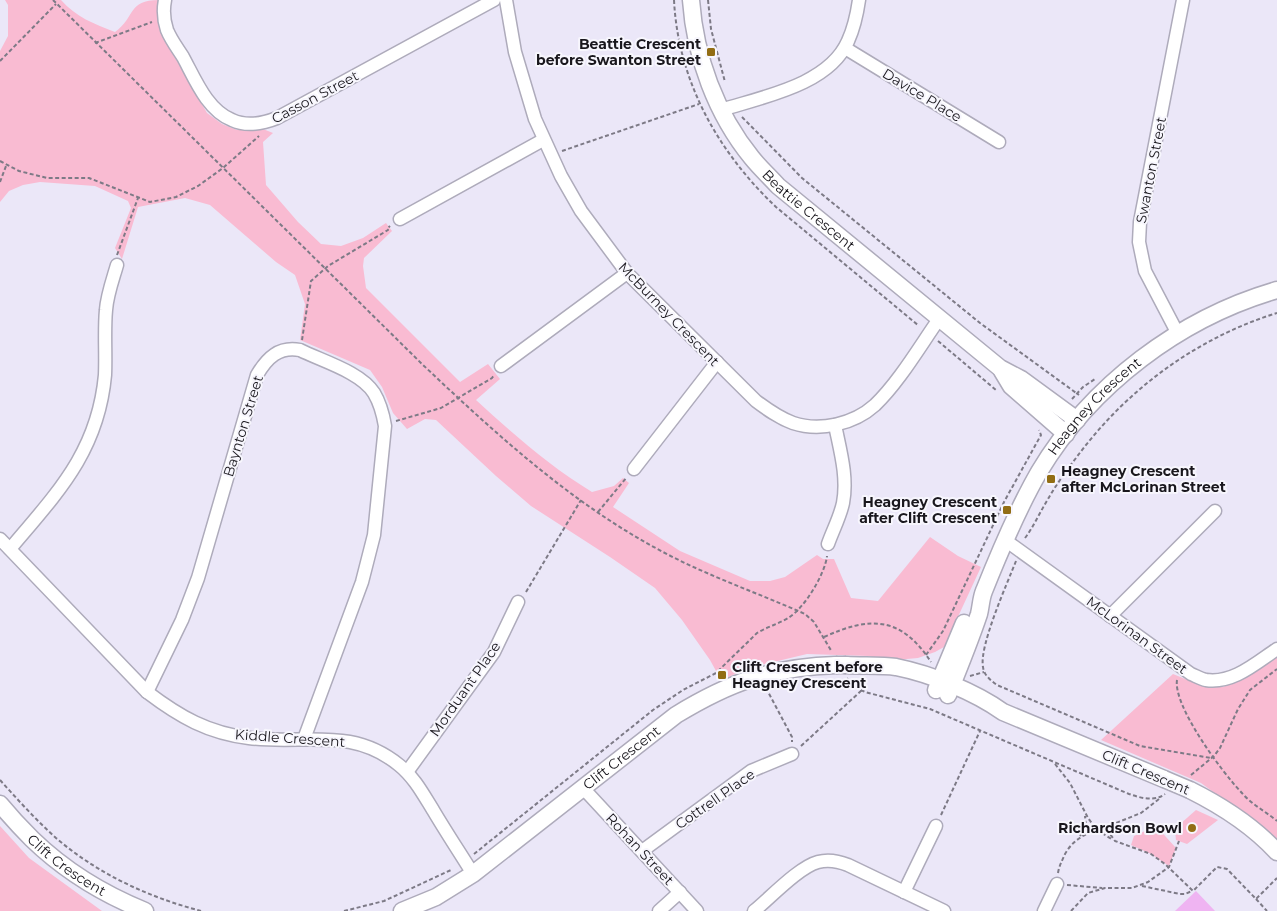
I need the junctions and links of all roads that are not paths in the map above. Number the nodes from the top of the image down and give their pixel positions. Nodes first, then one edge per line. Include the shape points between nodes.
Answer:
1 (165, 0) edge
2 (494, 0) edge
3 (506, 0) edge
4 (691, 0) edge
5 (859, 0) edge
6 (1183, 0) edge
7 (844, 48) junction
8 (724, 105) junction
9 (543, 140) junction
10 (999, 142) dead end
11 (400, 219) road end
12 (117, 265) road end
13 (627, 273) junction
14 (1277, 290) edge
15 (939, 319) junction
16 (1178, 334) junction
17 (717, 362) junction
18 (501, 366) road end
19 (1000, 368) junction
20 (1078, 420) junction
21 (834, 425) junction
22 (1066, 434) junction
23 (634, 469) road end
24 (1215, 511) dead end
25 (0, 539) edge
26 (1005, 540) junction
27 (828, 544) road end
28 (10, 549) junction
29 (518, 602) road end
30 (1110, 616) junction
31 (961, 645) junction
32 (1277, 649) edge
33 (865, 667) junction
34 (916, 672) junction
35 (944, 688) junction
36 (147, 692) junction
37 (976, 696) junction
38 (1003, 712) junction
39 (304, 739) junction
40 (792, 754) road end
41 (407, 772) junction
42 (583, 788) junction
43 (0, 804) edge
44 (936, 826) road end
45 (642, 851) junction
46 (1277, 852) edge
47 (473, 874) junction
48 (1057, 884) road end
49 (680, 892) junction
50 (904, 892) junction
51 (145, 911) edge
52 (402, 911) edge
53 (659, 911) edge
54 (697, 911) edge
55 (754, 911) edge
56 (944, 911) edge
57 (1044, 911) edge

1 - 2 street, Casson Street via 167,31 206,99 231,120 262,124
3 - 9 street, McBurney Crescent via 521,75
4 - 8 street, Beattie Crescent via 698,49
5 - 7 street
6 - 16 street, Swanton Street via 1140,222 1139,242 1145,271
7 - 8 street via 815,77 797,86
7 - 10 street, Davice Place
8 - 15 street, Beattie Crescent via 741,143 778,186
9 - 11 street
9 - 13 street, McBurney Crescent via 581,210
12 - 28 street via 106,308 100,406 91,435 70,475
13 - 17 street, McBurney Crescent
13 - 18 street
14 - 16 street, Heagney Crescent via 1236,305
15 - 19 street, Beattie Crescent
15 - 21 street, McBurney Crescent via 876,404 852,420
16 - 20 street, Heagney Crescent via 1124,373
17 - 21 street, McBurney Crescent via 756,402 774,414 794,423
17 - 23 street
19 - 20 street, Beattie Crescent
19 - 22 street, Beattie Crescent via 1011,386
20 - 22 street, Heagney Crescent
21 - 27 street via 845,486 843,504
22 - 26 street, Heagney Crescent via 1029,490
24 - 30 street
25 - 28 street, Kiddle Crescent
26 - 30 street, McLorinan Street
26 - 31 street, Heagney Crescent via 982,594 979,612
28 - 36 street, Kiddle Crescent
29 - 41 street, Morduant Place via 494,652
30 - 32 street, McLorinan Street via 1184,670 1206,680 1222,680 1237,675
31 - 34 street
31 - 35 street, Heagney Crescent
31 - 37 street
33 - 34 street, Clift Crescent via 895,667
33 - 35 street, Clift Crescent
33 - 42 street, Clift Crescent via 815,666 778,671 742,681 676,715
34 - 35 street, Clift Crescent
35 - 37 street, Clift Crescent
35 - 38 street, Clift Crescent via 982,709
36 - 39 street, Kiddle Crescent via 188,720 224,734
36 - 39 street, Baynton Street via 182,620 198,578 257,375 270,357 281,351 300,350 357,377 369,387 382,409 385,426 371,551
37 - 38 street, Clift Crescent
38 - 46 street, Clift Crescent, bridge via 1168,785 1188,784 1245,823
39 - 41 street, Kiddle Crescent via 362,744 381,752
40 - 45 street, Cottrell Place via 751,771
41 - 47 street, Kiddle Crescent
42 - 45 street, Rohan Street
42 - 47 street, Clift Crescent
43 - 51 street, Clift Crescent via 32,839 65,867 121,901
44 - 50 street
45 - 49 street, Rohan Street
47 - 52 street, Clift Crescent via 436,897
48 - 57 street
49 - 53 street
49 - 54 street, Rohan Street
50 - 55 street via 848,865 834,860 820,861 801,871
50 - 56 street

